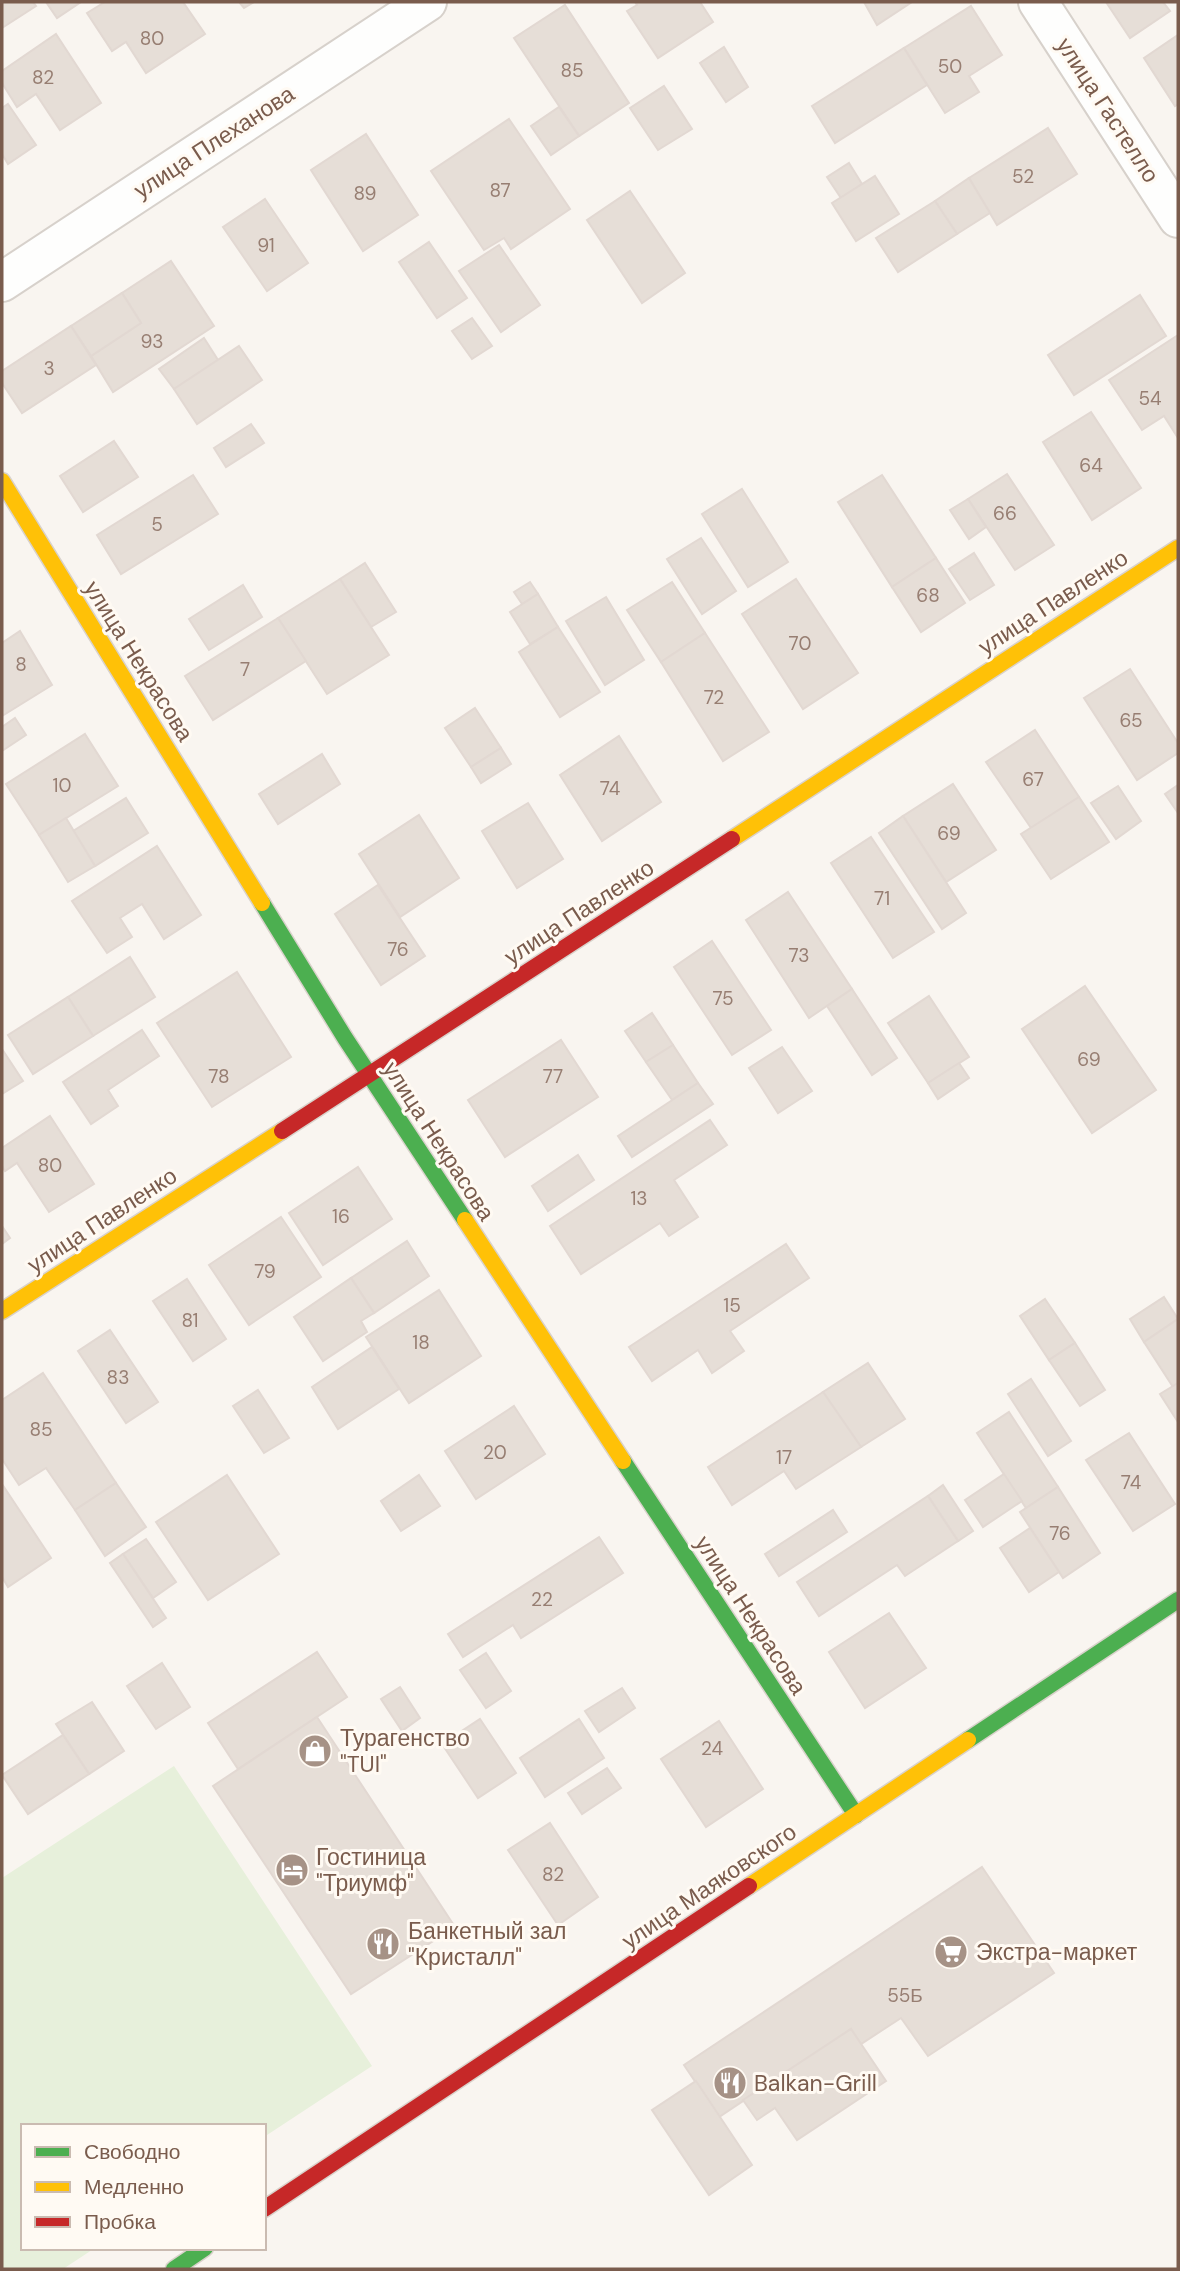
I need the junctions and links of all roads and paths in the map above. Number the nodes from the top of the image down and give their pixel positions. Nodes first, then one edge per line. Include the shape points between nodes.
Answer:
1 (427, 2) edge
2 (1038, 2) edge
3 (1178, 218) edge
4 (2, 282) edge
5 (2, 481) edge
6 (1178, 548) edge
7 (370, 1075) junction
8 (2, 1311) edge
9 (1178, 1600) edge
10 (856, 1815) junction
11 (266, 2208) edge
12 (202, 2250) edge
13 (174, 2269) edge

1 - 4 street, улица Плеханова
2 - 3 street, улица Гастелло
5 - 7 street, улица Некрасова
6 - 7 street, улица Павленко
7 - 8 street, улица Павленко
7 - 10 street, улица Некрасова
9 - 10 street, улица Маяковского
10 - 11 street, улица Маяковского
12 - 13 street

